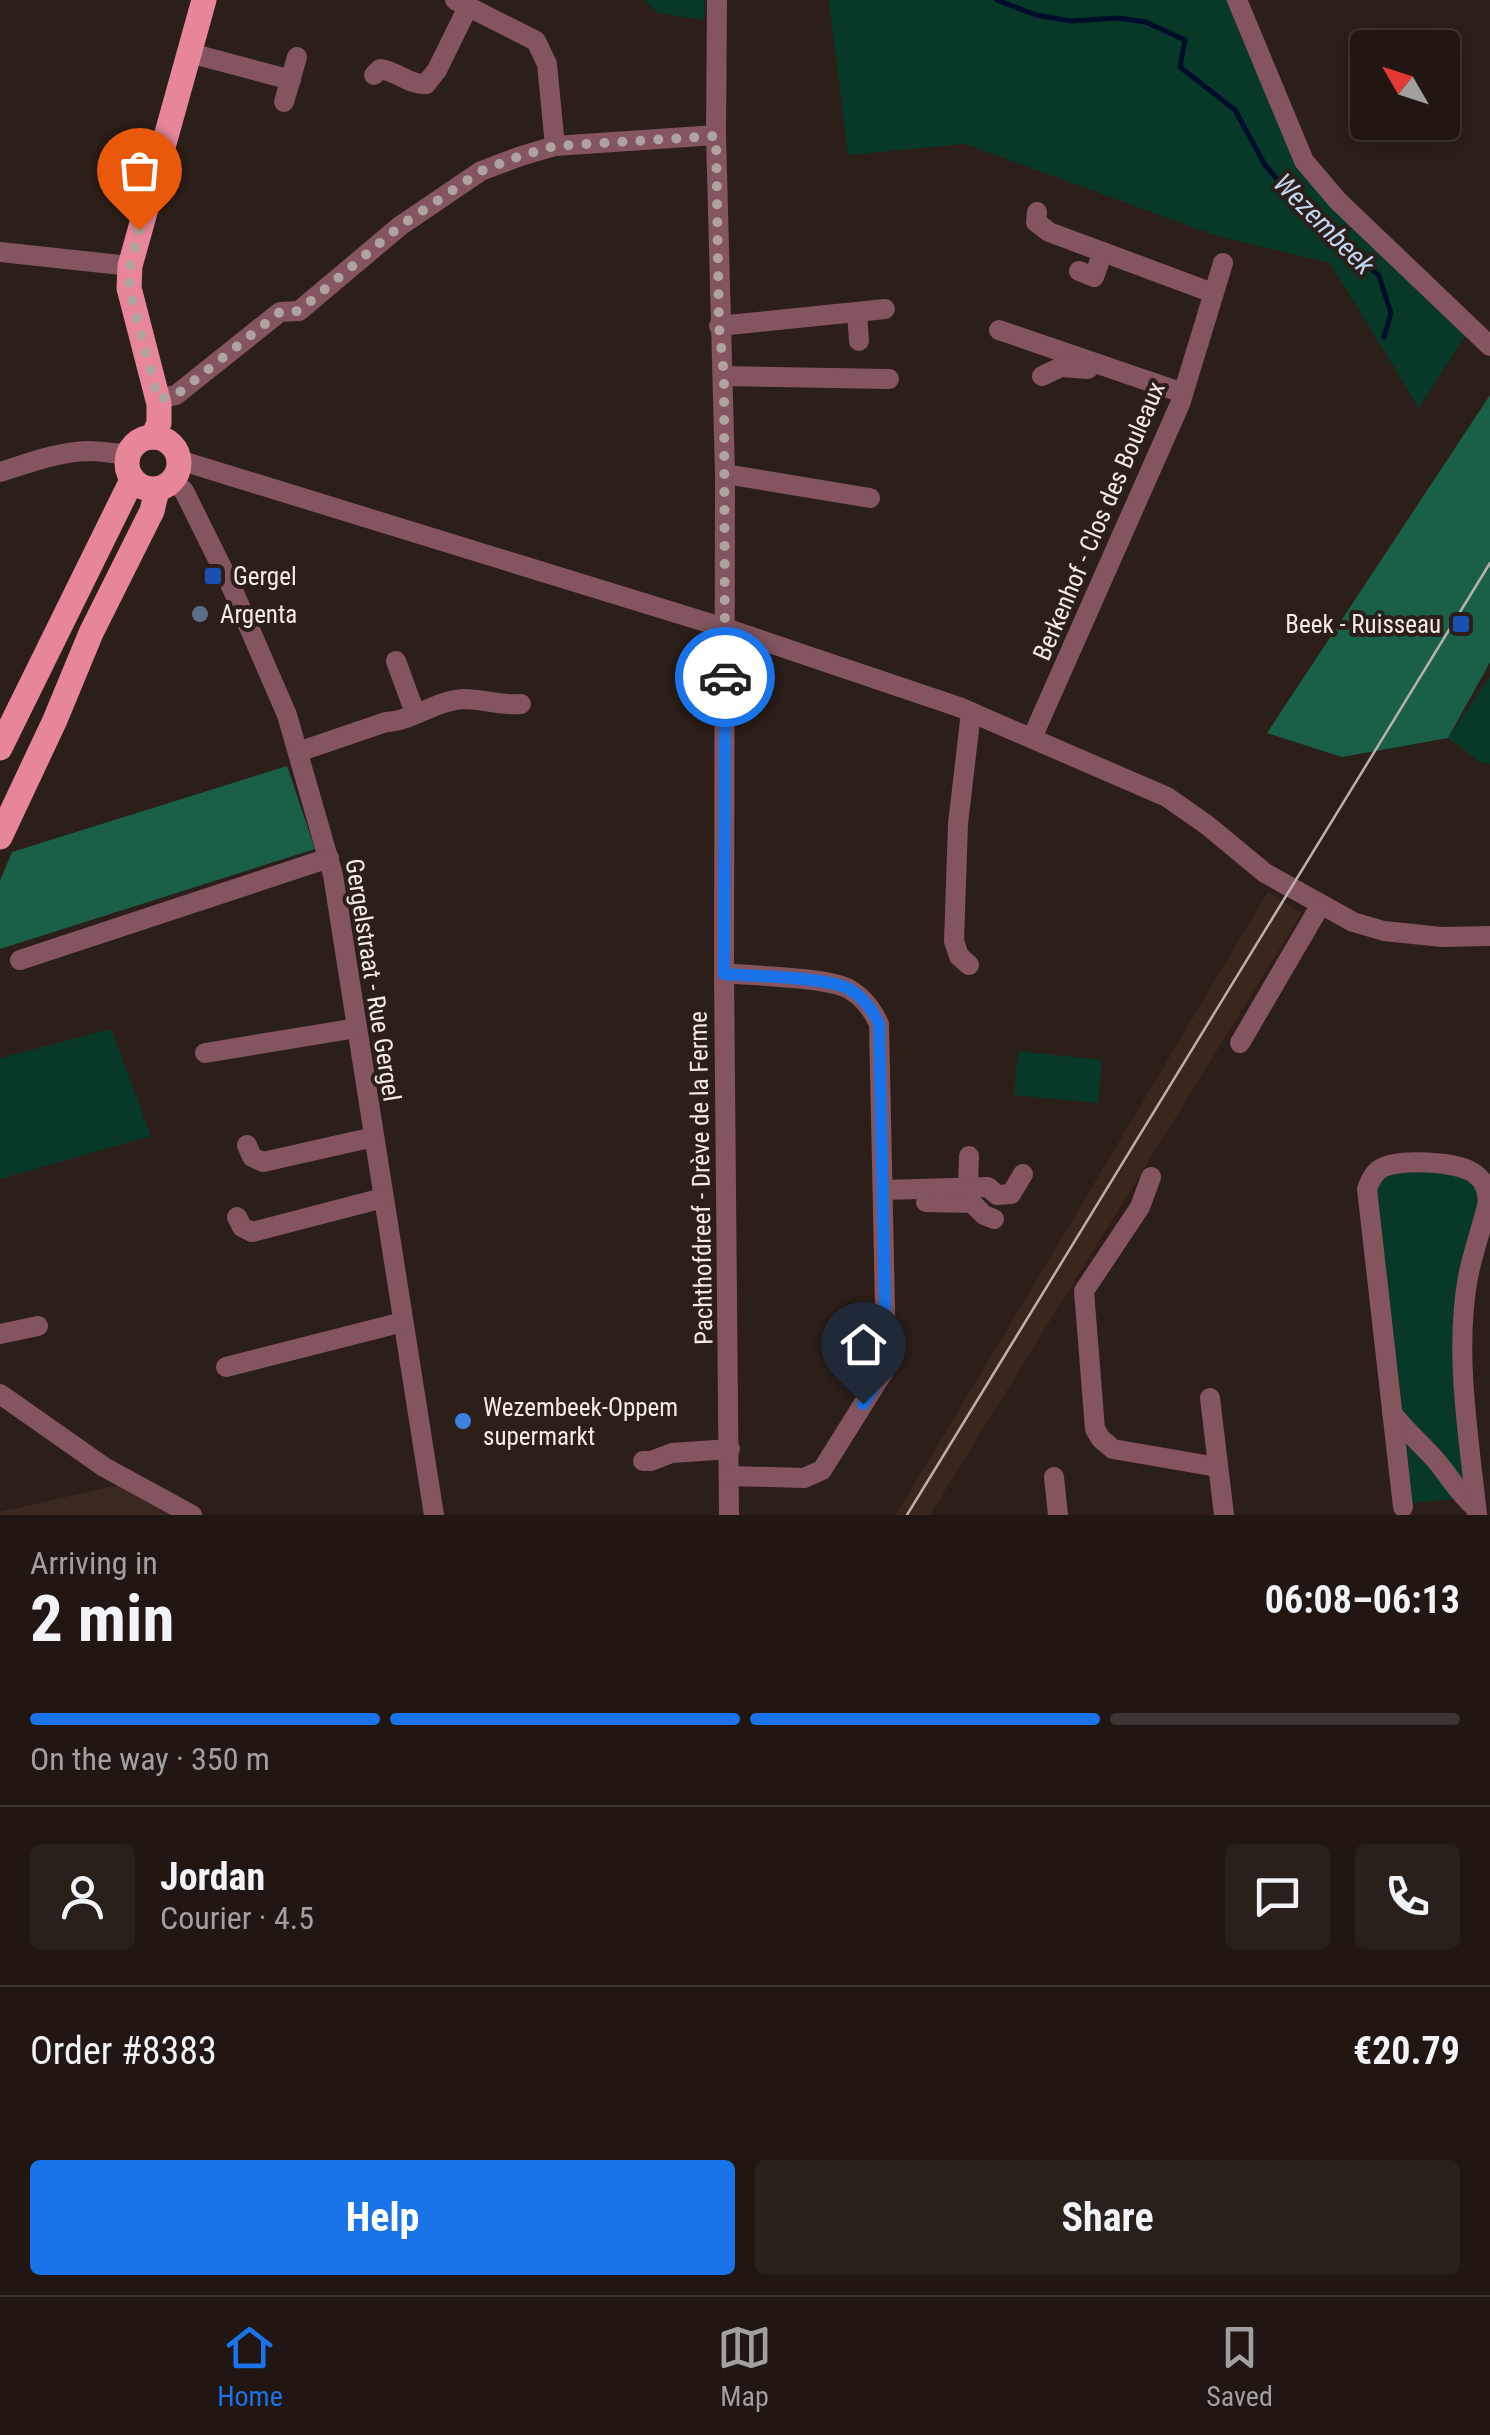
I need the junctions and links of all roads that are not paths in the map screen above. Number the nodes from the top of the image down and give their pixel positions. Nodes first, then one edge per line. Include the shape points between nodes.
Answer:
1 (204, 0) edge
2 (717, 0) edge
3 (1238, 0) edge
4 (462, 4) edge
5 (190, 53) junction
6 (297, 58) dead end
7 (374, 75) dead end
8 (291, 80) junction
9 (284, 102) dead end
10 (716, 136) junction
11 (555, 146) junction
12 (1037, 212) dead end
13 (0, 252) edge
14 (1103, 252) junction
15 (1223, 263) dead end
16 (130, 266) junction
17 (1079, 270) dead end
18 (1213, 293) junction
19 (885, 310) dead end
20 (858, 312) junction
21 (719, 326) junction
22 (999, 330) dead end
23 (859, 341) dead end
24 (1490, 346) edge
25 (724, 376) junction
26 (1042, 376) dead end
27 (889, 378) dead end
28 (1182, 398) junction
29 (158, 399) junction
30 (153, 437) junction
31 (0, 472) edge
32 (154, 473) junction
33 (725, 474) junction
34 (870, 498) dead end
35 (726, 628) junction
36 (396, 661) dead end
37 (520, 704) dead end
38 (965, 709) junction
39 (415, 713) junction
40 (1032, 738) junction
41 (0, 748) edge
42 (298, 752) junction
43 (948, 826) dead end
44 (0, 837) edge
45 (329, 858) junction
46 (1320, 906) junction
47 (1490, 936) edge
48 (20, 960) dead end
49 (970, 965) dead end
50 (724, 974) junction
51 (357, 1028) junction
52 (1240, 1043) dead end
53 (205, 1053) dead end
54 (374, 1137) junction
55 (248, 1145) dead end
56 (969, 1156) dead end
57 (1023, 1174) dead end
58 (1151, 1177) dead end
59 (968, 1187) junction
60 (883, 1196) junction
61 (384, 1198) junction
62 (237, 1218) dead end
63 (994, 1219) dead end
64 (0, 1322) edge
65 (403, 1322) junction
66 (0, 1334) edge
67 (226, 1367) dead end
68 (0, 1394) edge
69 (1210, 1398) dead end
70 (1392, 1413) junction
71 (730, 1449) junction
72 (643, 1462) dead end
73 (1218, 1467) junction
74 (730, 1476) junction
75 (1054, 1477) dead end
76 (155, 1505) edge
77 (1403, 1507) dead end
78 (1477, 1511) edge
79 (192, 1515) edge
80 (434, 1515) edge
81 (729, 1515) edge
82 (1058, 1515) edge
83 (1224, 1515) edge

1 - 5 main road
2 - 10 street, Pachthofdreef - Drève de la Ferme
3 - 24 street via 1310,170
4 - 7 street via 438,70 426,84 389,70
4 - 11 street via 536,41 547,64
5 - 8 street
5 - 16 main road
6 - 8 street
8 - 9 street
10 - 11 street
10 - 21 street, Pachthofdreef - Drève de la Ferme
11 - 29 street via 481,171 400,226 299,311 280,312 176,395
12 - 14 street via 1036,222 1049,232
13 - 16 street
14 - 17 street via 1094,277
14 - 18 street
15 - 18 street, Berkenhof - Clos des Bouleaux
16 - 29 main road via 129,288
18 - 28 street, Berkenhof - Clos des Bouleaux
19 - 20 street
20 - 21 street
20 - 23 street
21 - 25 street, Pachthofdreef - Drève de la Ferme
22 - 28 street
25 - 27 street
25 - 33 street, Pachthofdreef - Drève de la Ferme
26 - 28 street via 1061,367 1088,369
28 - 40 street, Berkenhof - Clos des Bouleaux
29 - 30 main road
30 - 32 main road via 141,440
30 - 32 main road via 172,445
31 - 32 street via 92,451
32 - 35 street
32 - 41 main road
32 - 42 street, Gergelstraat - Rue Gergel via 184,491 232,588
32 - 44 main road via 152,511
33 - 34 street
33 - 35 street, Pachthofdreef - Drève de la Ferme
35 - 38 street
35 - 50 street, Pachthofdreef - Drève de la Ferme
36 - 39 street
37 - 39 street via 464,699
38 - 40 street
38 - 43 street
38 - 49 street via 954,942
39 - 42 street
40 - 46 street via 1166,797 1264,873
42 - 45 street, Gergelstraat - Rue Gergel
45 - 48 street
45 - 51 street, Gergelstraat - Rue Gergel
46 - 47 street via 1384,931
46 - 52 street
50 - 60 street via 829,983 870,1006 880,1038
50 - 71 street, Pachthofdreef - Drève de la Ferme
51 - 53 street
51 - 54 street, Gergelstraat - Rue Gergel
54 - 55 street via 263,1162
54 - 61 street, Gergelstraat - Rue Gergel
56 - 59 street
57 - 59 street via 1011,1194
58 - 73 street via 1140,1207 1084,1291 1096,1429 1112,1448
59 - 60 street
60 - 63 street via 972,1203
60 - 74 street via 884,1371 822,1470 804,1478
61 - 62 street via 252,1232
61 - 65 street, Gergelstraat - Rue Gergel
64 - 66 street via 32,1320
65 - 67 street
65 - 80 street, Gergelstraat - Rue Gergel
68 - 76 street
69 - 73 street
70 - 77 street
70 - 78 street
70 - 78 street via 1367,1189 1392,1164 1464,1168 1483,1181 1488,1202 1468,1276 1464,1334
71 - 72 street
71 - 74 street, Pachthofdreef - Drève de la Ferme
73 - 83 street
74 - 81 street, Pachthofdreef - Drève de la Ferme
75 - 82 street
76 - 79 street

